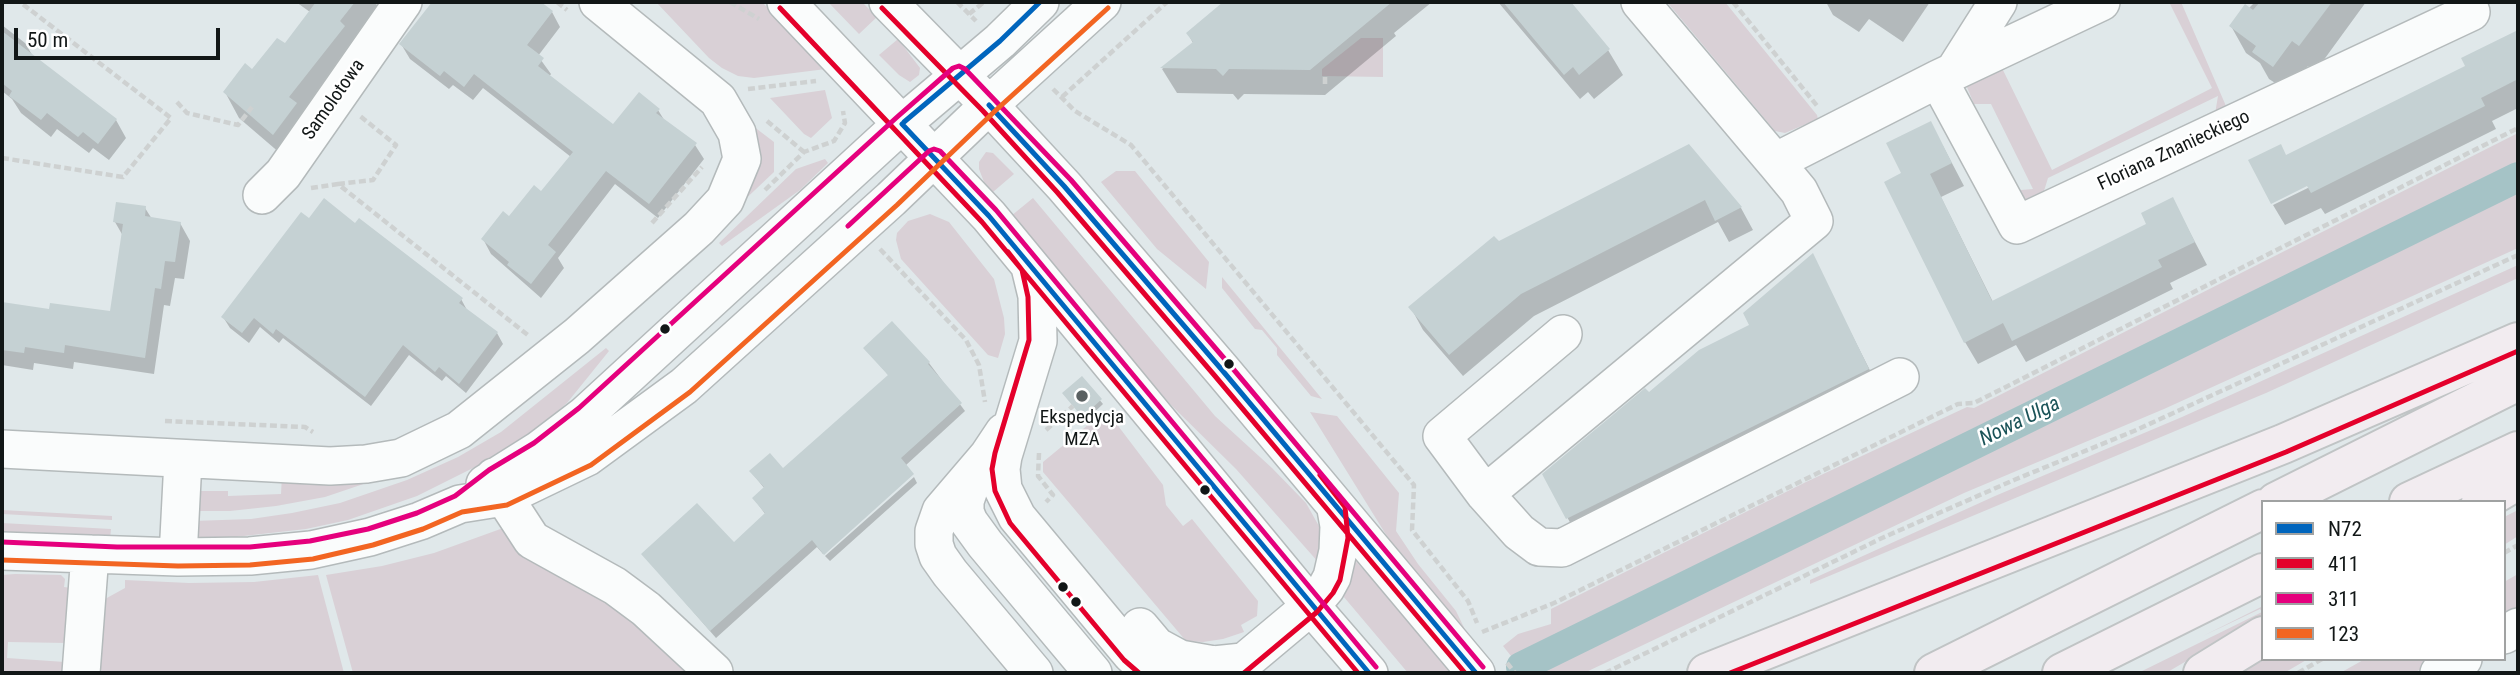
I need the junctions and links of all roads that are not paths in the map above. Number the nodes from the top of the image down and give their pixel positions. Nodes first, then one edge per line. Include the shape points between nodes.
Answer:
1 (403, 2) edge
2 (786, 2) edge
3 (888, 2) edge
4 (1040, 2) edge
5 (1102, 2) edge
6 (1640, 2) edge
7 (1997, 2) edge
8 (2101, 2) edge
9 (2465, 2) edge
10 (583, 6) edge
11 (960, 75) junction
12 (1947, 75) junction
13 (989, 105) junction
14 (902, 124) junction
15 (934, 158) junction
16 (1775, 162) junction
17 (262, 195) road end
18 (1030, 266) junction
19 (1563, 334) dead end
20 (2518, 342) edge
21 (1900, 377) dead end
22 (2518, 381) edge
23 (1003, 407) junction
24 (2, 449) edge
25 (2518, 451) edge
26 (168, 459) junction
27 (975, 472) junction
28 (2518, 480) edge
29 (499, 487) junction
30 (1485, 494) junction
31 (2280, 500) edge
32 (2413, 500) edge
33 (2485, 500) edge
34 (1336, 509) junction
35 (2261, 510) edge
36 (2, 551) edge
37 (90, 554) junction
38 (178, 557) junction
39 (2261, 574) edge
40 (1311, 606) junction
41 (2261, 637) edge
42 (1488, 656) edge
43 (2460, 661) edge
44 (1234, 669) edge
45 (714, 672) edge
46 (81, 673) edge
47 (1034, 673) edge
48 (1093, 673) edge
49 (1157, 673) edge
50 (1369, 673) edge
51 (1707, 673) edge
52 (1934, 673) edge
53 (2062, 673) edge
54 (2203, 673) edge
55 (2439, 673) edge

1 - 17 street, Samolotowa via 283,174
2 - 14 street
3 - 11 street
4 - 11 street
5 - 13 street
6 - 16 street
7 - 12 street
8 - 12 street
9 - 12 street, Floriana Znanieckiego via 2471,12 2017,225
10 - 26 street via 718,100 737,133 742,159 725,200 578,336 458,430 401,458 330,466
11 - 13 street
11 - 14 street
12 - 16 street
13 - 15 street
13 - 34 street via 1064,186
14 - 15 street
14 - 29 street via 585,415
15 - 18 street
15 - 29 street via 684,386 587,457
16 - 30 street via 1799,191 1814,221
18 - 23 street via 1037,296 1038,341
18 - 40 street
19 - 30 street via 1442,436
20 - 51 main road via 2283,444
21 - 30 street via 1562,548 1539,547 1519,533
22 - 31 main road
23 - 27 street via 1002,436
23 - 44 street via 1027,491 1150,639 1166,653
23 - 49 street via 1001,469 1012,510 1138,661
24 - 26 street
25 - 32 main road
26 - 38 street
27 - 47 street via 947,500 934,531 934,544 950,573
27 - 48 street via 965,501 969,522
28 - 33 main road
29 - 38 street via 420,521 311,550
29 - 45 street via 532,540 615,586
34 - 40 street via 1339,537 1335,564 1326,588
34 - 42 street
35 - 52 main road
36 - 37 street
37 - 38 street
37 - 46 street
39 - 53 main road
40 - 44 street
40 - 50 street
41 - 54 main road
43 - 55 street

